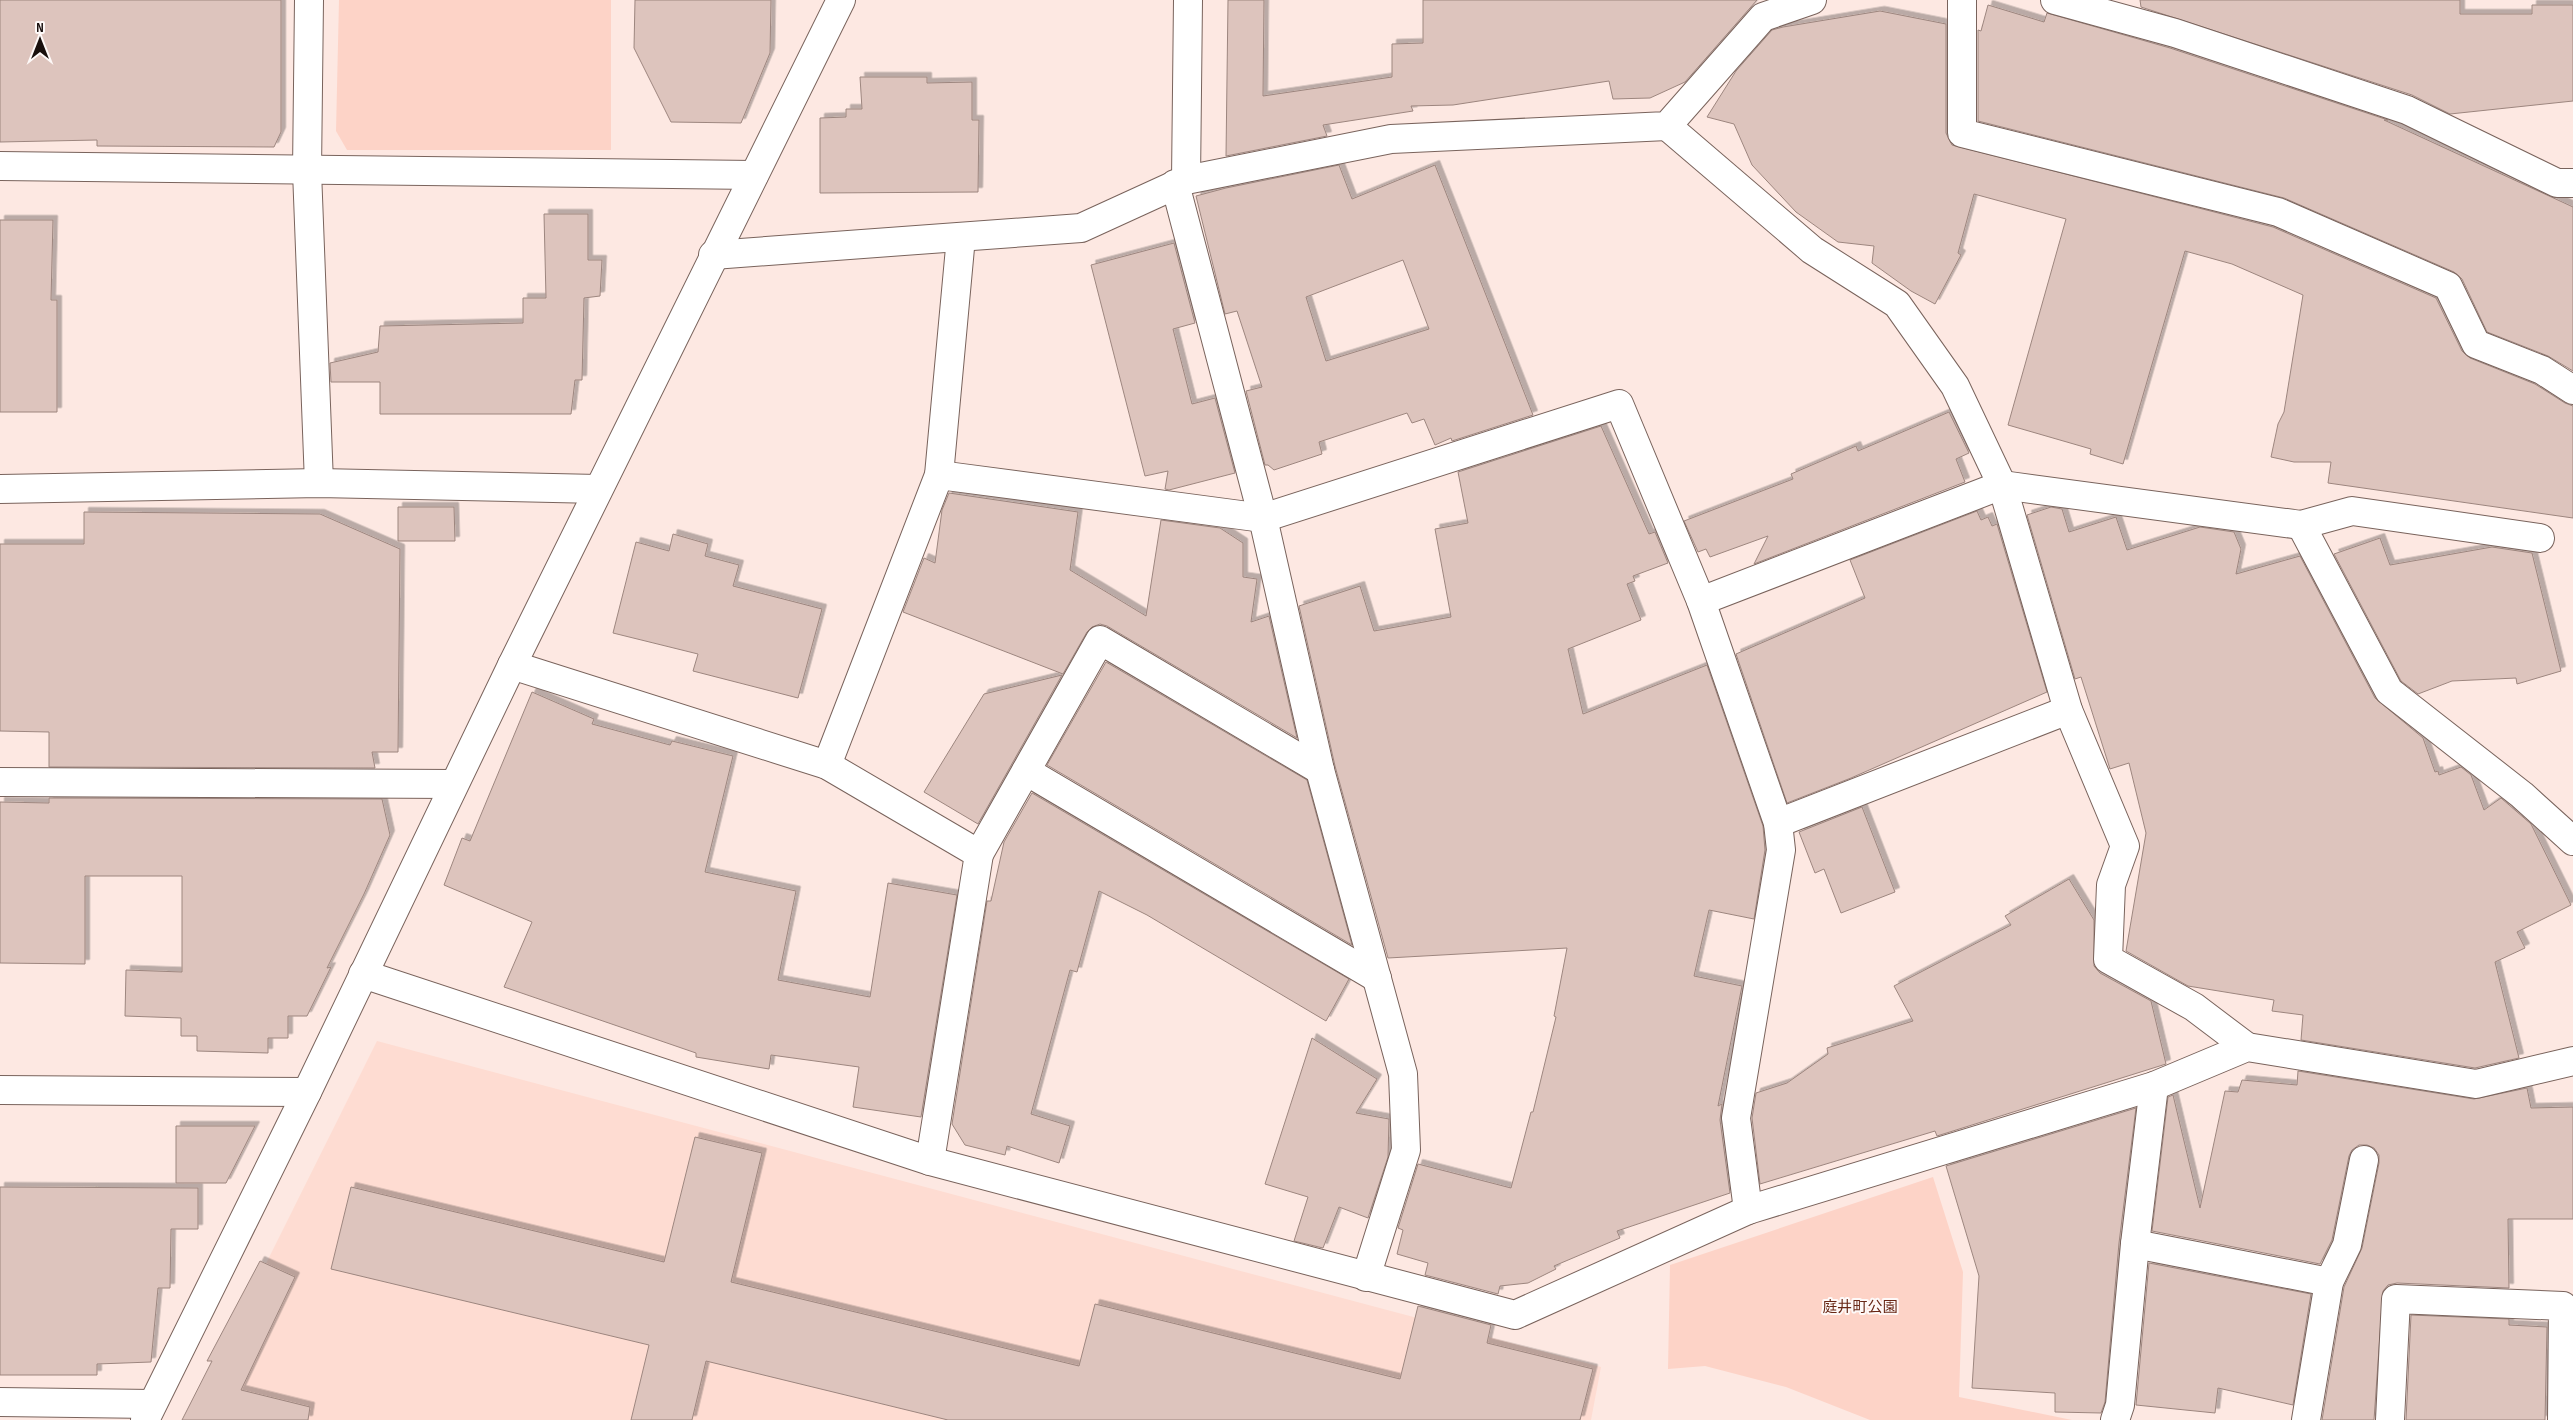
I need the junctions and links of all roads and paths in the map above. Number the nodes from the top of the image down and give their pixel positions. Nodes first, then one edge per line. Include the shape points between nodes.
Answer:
1 (309, 0) edge
2 (841, 0) edge
3 (1188, 0) edge
4 (1812, 0) edge
5 (1962, 0) edge
6 (2055, 0) edge
7 (1668, 126) junction
8 (0, 166) edge
9 (307, 171) junction
10 (754, 175) junction
11 (1180, 182) junction
12 (2568, 189) edge
13 (961, 236) junction
14 (713, 255) junction
15 (2573, 390) edge
16 (939, 475) junction
17 (319, 483) junction
18 (2002, 484) junction
19 (0, 489) edge
20 (598, 489) junction
21 (1263, 518) junction
22 (2301, 525) junction
23 (2540, 538) dead end
24 (1701, 601) junction
25 (512, 665) junction
26 (2068, 710) junction
27 (827, 765) junction
28 (1320, 770) junction
29 (1026, 771) junction
30 (0, 782) edge
31 (454, 784) junction
32 (1778, 823) junction
33 (2573, 841) edge
34 (979, 854) junction
35 (363, 974) junction
36 (1377, 978) junction
37 (2246, 1047) junction
38 (2573, 1061) edge
39 (2154, 1086) junction
40 (0, 1090) edge
41 (307, 1092) junction
42 (2364, 1160) dead end
43 (930, 1161) junction
44 (1748, 1210) junction
45 (2135, 1244) junction
46 (1366, 1277) junction
47 (2328, 1282) junction
48 (0, 1402) edge
49 (148, 1412) edge
50 (2115, 1420) edge
51 (2306, 1420) edge
52 (2390, 1420) edge
53 (2562, 1420) edge

1 - 9 street
2 - 10 street
3 - 11 street
4 - 7 street via 1763,17
5 - 15 street via 1962,133 2278,212 2448,286 2476,344 2542,370
6 - 12 street via 2175,33 2407,110
7 - 11 street via 1391,139
7 - 18 street via 1812,250 1897,304 1955,386
8 - 9 street
9 - 10 street
9 - 17 street
10 - 14 street
11 - 13 street via 1081,228
11 - 21 street
13 - 14 street
13 - 16 street
14 - 20 street
16 - 21 street
16 - 27 street
17 - 19 street
17 - 20 street
18 - 22 street
18 - 24 street
18 - 26 street
20 - 25 street
21 - 24 street via 1619,404
21 - 28 street
22 - 23 street via 2352,512
22 - 33 street via 2390,691 2522,794
24 - 32 street
25 - 27 street
25 - 31 street
26 - 32 street
26 - 37 street via 2125,846 2111,885 2108,959 2194,1007
27 - 34 street
28 - 29 street via 1100,640
28 - 36 street
29 - 34 street
29 - 36 street
30 - 31 street
31 - 35 street
32 - 44 street via 1782,850 1736,1118
34 - 43 street
35 - 41 street
35 - 43 street
36 - 46 street via 1403,1074 1406,1150
37 - 38 street via 2476,1084
37 - 39 street
39 - 44 street
39 - 45 street
40 - 41 street
41 - 49 street
42 - 47 street via 2347,1245
43 - 46 street
44 - 46 street via 1516,1315
45 - 47 street
45 - 50 street via 2120,1405
47 - 51 street
48 - 49 street
52 - 53 street via 2396,1299 2563,1306

